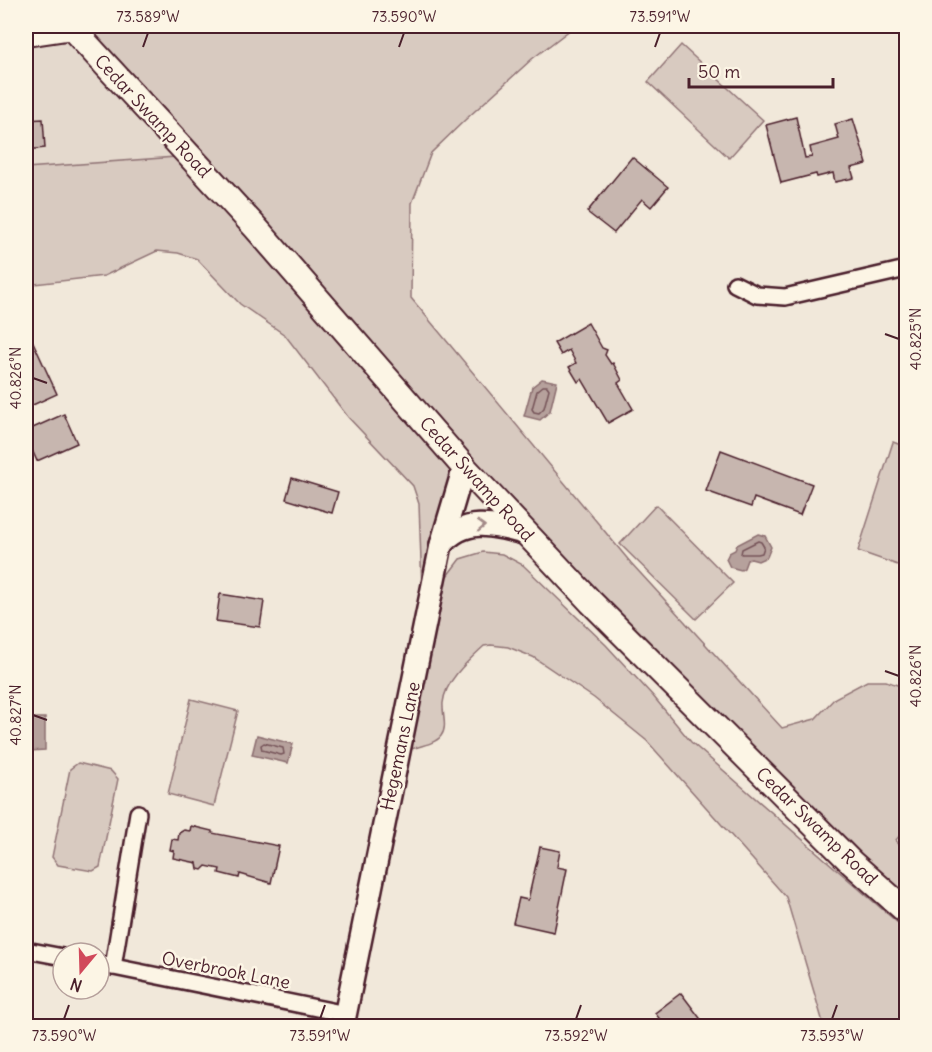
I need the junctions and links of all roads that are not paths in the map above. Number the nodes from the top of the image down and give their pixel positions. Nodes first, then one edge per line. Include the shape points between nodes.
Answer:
1 (74, 26) edge
2 (26, 34) edge
3 (906, 269) edge
4 (735, 284) dead end
5 (464, 467) junction
6 (527, 534) junction
7 (441, 545) junction
8 (138, 813) dead end
9 (906, 910) edge
10 (111, 942) edge
11 (26, 950) edge
12 (51, 955) edge
13 (111, 967) edge
14 (344, 1020) edge

1 - 2 main road
1 - 5 main road, Cedar Swamp Road
3 - 4 street via 785,297 758,295
5 - 6 main road, Cedar Swamp Road
5 - 7 street, Hegemans Lane
7 -> 6 street via 459,529 474,525 492,525
6 - 9 main road, Cedar Swamp Road via 840,852
7 - 14 street, Hegemans Lane
8 - 10 street
11 - 12 street
13 - 14 street, Overbrook Lane

